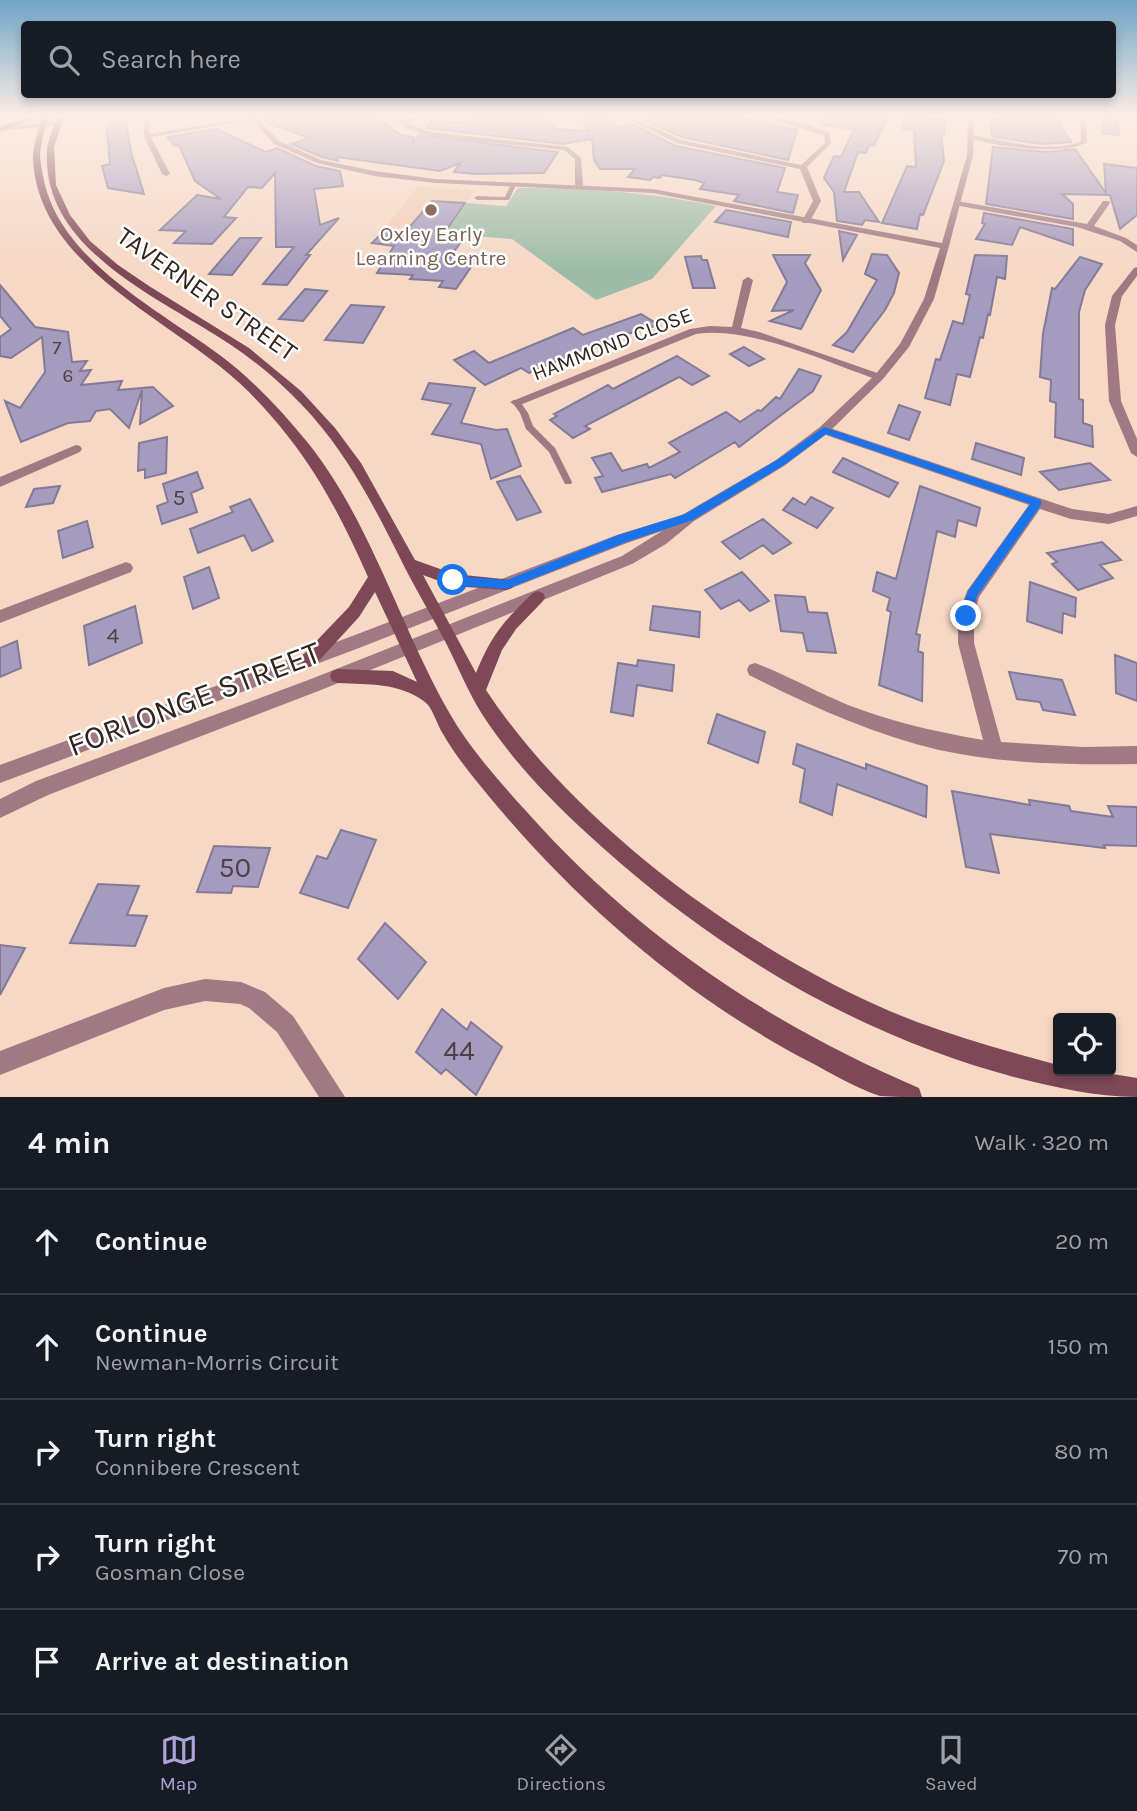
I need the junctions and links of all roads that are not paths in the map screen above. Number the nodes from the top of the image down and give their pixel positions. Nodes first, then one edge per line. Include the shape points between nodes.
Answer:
1 (30, 166) edge
2 (50, 166) edge
3 (162, 166) edge
4 (342, 166) edge
5 (578, 166) edge
6 (799, 166) edge
7 (967, 166) edge
8 (803, 167) joint
9 (166, 174) dead end
10 (513, 185) junction
11 (579, 185) junction
12 (477, 198) dead end
13 (957, 203) junction
14 (1106, 203) dead end
15 (806, 221) junction
16 (1090, 227) junction
17 (944, 249) junction
18 (1137, 249) edge
19 (1137, 270) edge
20 (748, 280) dead end
21 (736, 329) junction
22 (879, 377) junction
23 (516, 402) joint
24 (824, 430) junction
25 (76, 449) dead end
26 (1137, 453) edge
27 (0, 482) edge
28 (568, 482) dead end
29 (1037, 503) junction
30 (1137, 511) edge
31 (689, 517) junction
32 (411, 564) junction
33 (126, 568) dead end
34 (376, 578) junction
35 (507, 584) junction
36 (538, 597) junction
37 (436, 611) junction
38 (0, 617) edge
39 (399, 626) junction
40 (448, 633) junction
41 (410, 648) junction
42 (309, 660) junction
43 (755, 670) dead end
44 (338, 676) junction
45 (477, 692) junction
46 (434, 698) junction
47 (995, 751) junction
48 (1137, 755) edge
49 (0, 774) edge
50 (0, 808) edge
51 (0, 1063) edge
52 (1137, 1090) edge
53 (333, 1097) edge
54 (910, 1097) edge

1 - 34 main road, TAVERNER STREET via 34,195 51,230 71,254 131,303 218,358 272,408 324,475
2 - 32 main road, TAVERNER STREET via 55,191 71,222 90,244 152,293 239,345 317,414 369,485
3 - 9 street
4 - 10 street via 429,181
5 - 11 street
6 - 8 street
7 - 13 street
8 - 15 street via 817,201
10 - 11 street
10 - 12 lane via 507,199
11 - 15 street via 668,193
13 - 16 street
13 - 17 street
14 - 16 street
15 - 17 street
16 - 18 street via 1122,238
17 - 22 street via 929,299 914,329
19 - 26 street via 1117,296 1110,324 1115,401
20 - 21 street
21 - 22 street, HAMMOND CLOSE
21 - 23 street, HAMMOND CLOSE via 694,331
22 - 24 street
23 - 28 lane, HAMMOND CLOSE via 529,427 552,450
24 - 29 street
24 - 31 street via 780,463
25 - 27 street
29 - 30 street via 1109,519
29 - 47 street via 972,594 966,616 966,643
31 - 35 street, FORLONGE STREET
31 - 36 street, FORLONGE STREET via 627,560
32 - 35 main road via 453,580
32 - 37 main road, TAVERNER STREET
33 - 38 street
34 - 39 main road, TAVERNER STREET
34 - 42 main road via 354,612
35 - 37 street, FORLONGE STREET
36 - 40 street, FORLONGE STREET
36 - 45 main road via 495,646
37 - 39 street, FORLONGE STREET
37 - 40 main road, TAVERNER STREET
39 - 41 main road, TAVERNER STREET
39 - 42 street, FORLONGE STREET
40 - 41 street, FORLONGE STREET
40 - 45 main road, TAVERNER STREET
41 - 44 street, FORLONGE STREET
41 - 46 main road, TAVERNER STREET
42 - 49 street, FORLONGE STREET
43 - 47 street via 869,723 932,741
44 - 46 main road via 393,678
44 - 50 street, FORLONGE STREET
45 - 52 main road, TAVERNER STREET via 557,793 629,861 765,958 872,1014 989,1058
46 - 54 main road, TAVERNER STREET via 471,760 533,835 611,912 706,986 761,1021
47 - 48 street via 1073,758
51 - 53 street via 164,999 205,990 241,993 285,1024

